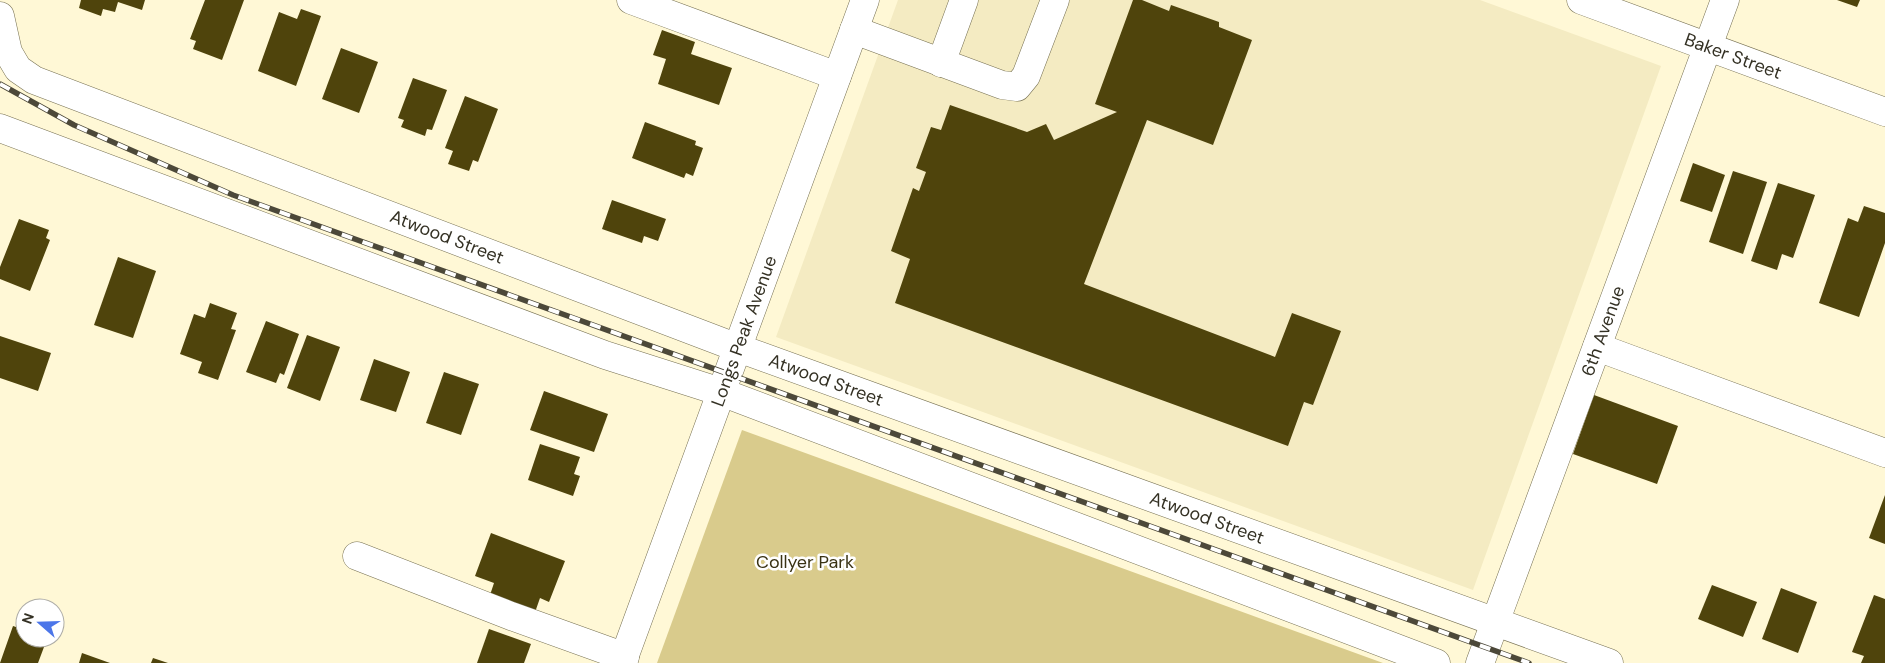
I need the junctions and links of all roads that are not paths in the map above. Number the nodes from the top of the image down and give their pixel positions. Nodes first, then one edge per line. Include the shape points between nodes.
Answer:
1 (631, 0) edge
2 (865, 0) edge
3 (964, 0) edge
4 (1055, 0) edge
5 (1581, 0) edge
6 (1725, 0) edge
7 (0, 16) edge
8 (854, 30) junction
9 (1708, 47) junction
10 (941, 63) junction
11 (838, 76) junction
12 (1885, 112) edge
13 (0, 128) edge
14 (1597, 347) junction
15 (738, 348) junction
16 (721, 392) junction
17 (1885, 453) edge
18 (357, 556) dead end
19 (1496, 622) junction
20 (623, 660) edge
21 (1436, 663) edge
22 (1480, 663) edge
23 (1609, 663) edge

1 - 11 street
2 - 8 street, Longs Peak Avenue
3 - 10 street
4 - 10 street via 1026,76 1017,87 1002,85
5 - 9 street, Baker Street
6 - 9 street, 6th Avenue
7 - 15 street, Atwood Street via 8,52 18,69 34,80
8 - 10 street
8 - 11 street, Longs Peak Avenue
9 - 12 street, Baker Street
9 - 14 street, 6th Avenue
11 - 15 street, Longs Peak Avenue
13 - 16 street via 606,355
14 - 17 street
14 - 19 street, 6th Avenue
15 - 16 street, Longs Peak Avenue
15 - 19 street, Atwood Street
16 - 20 street, Longs Peak Avenue
16 - 21 street
18 - 20 street
19 - 22 street, 6th Avenue
19 - 23 street, Atwood Street

